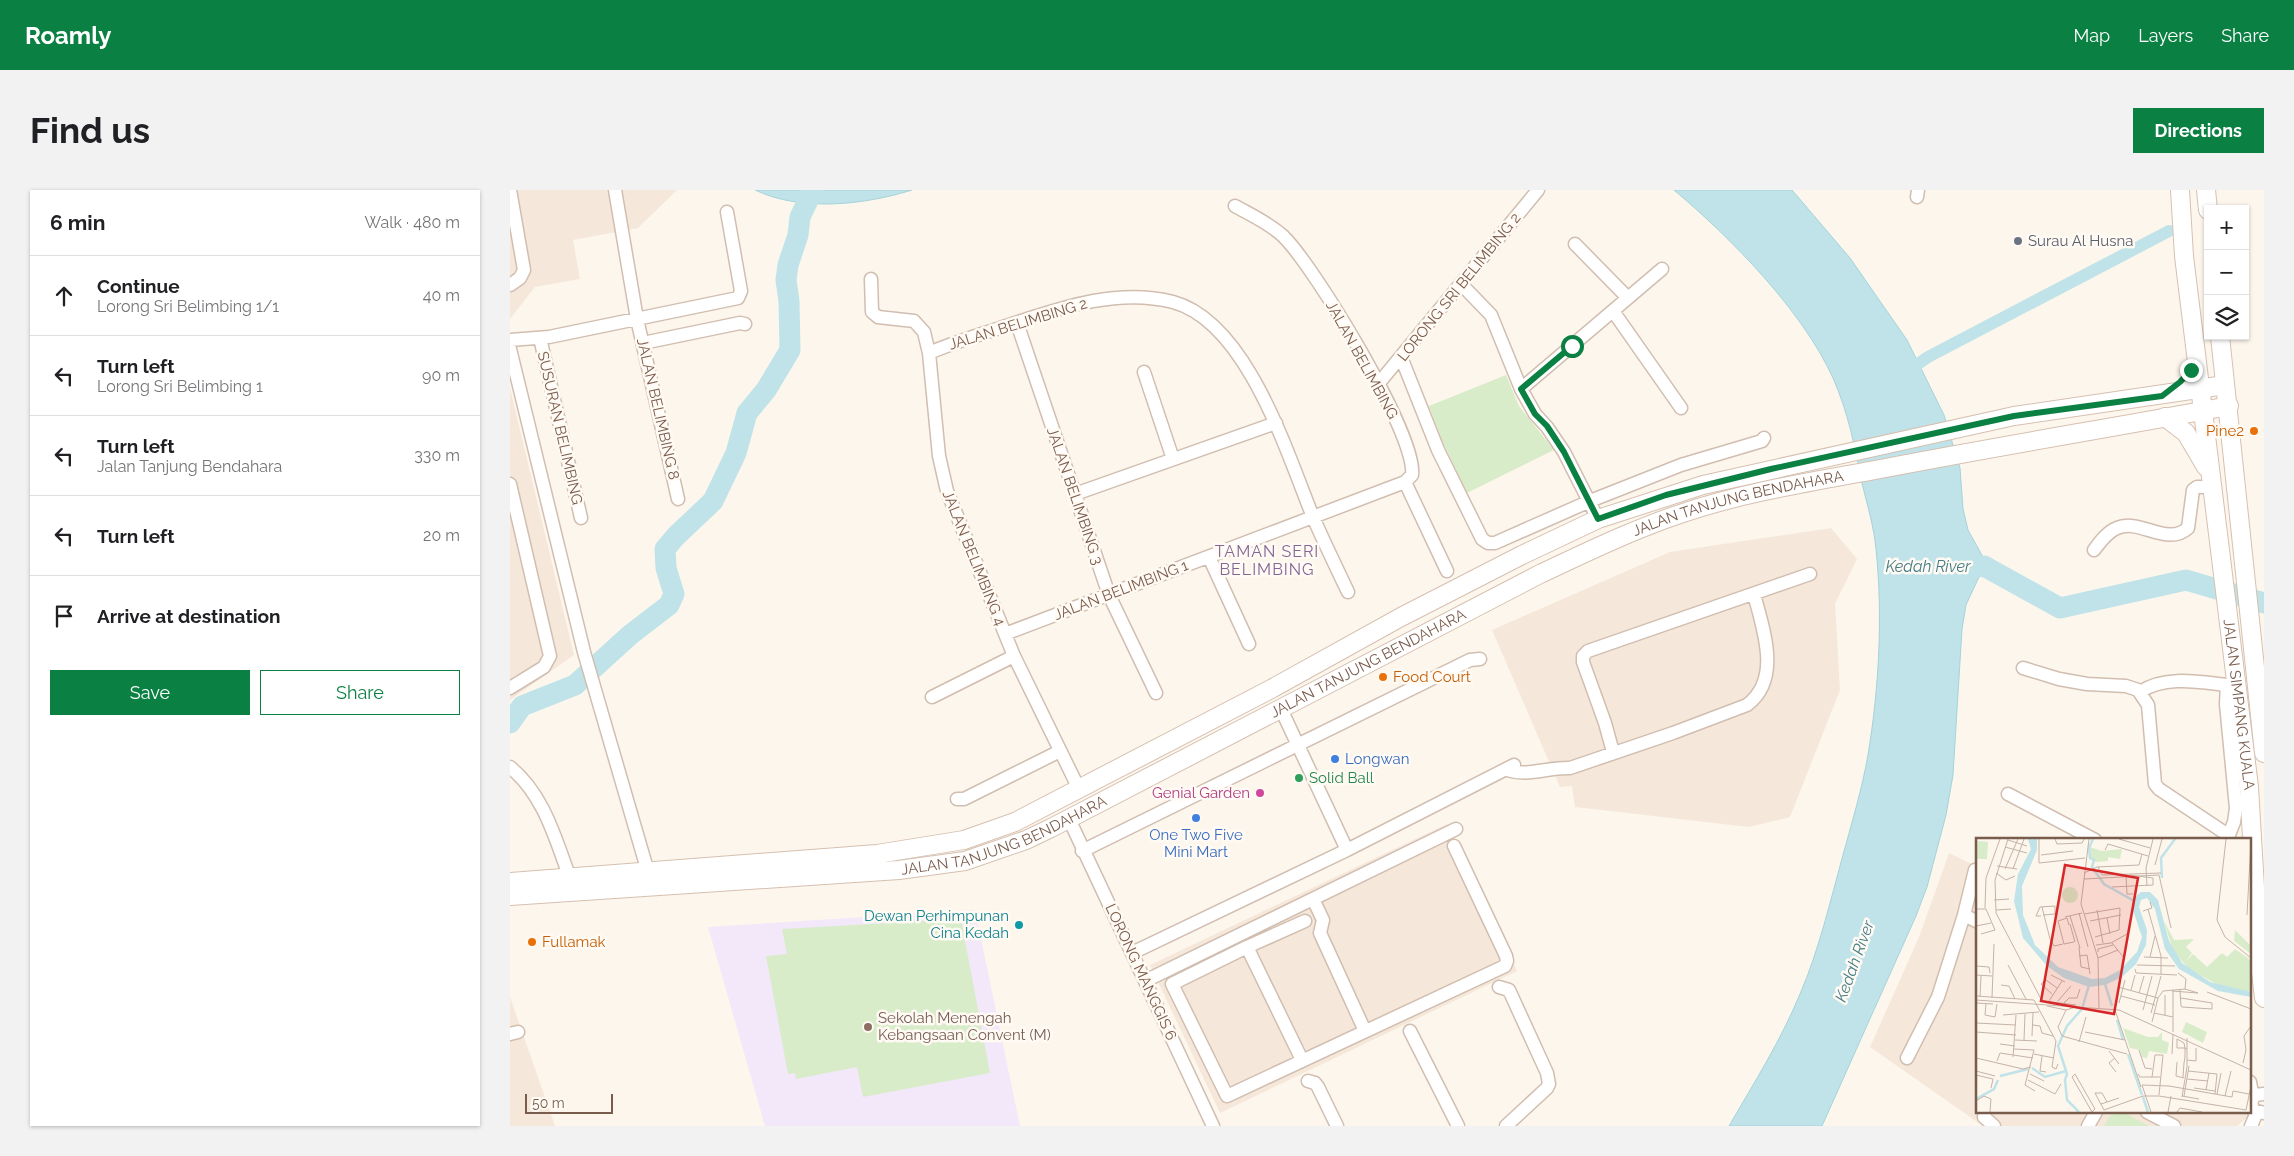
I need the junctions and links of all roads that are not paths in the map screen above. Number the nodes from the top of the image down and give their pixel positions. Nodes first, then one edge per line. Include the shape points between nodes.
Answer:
1 (510, 190) edge
2 (615, 190) edge
3 (1538, 190) edge
4 (2180, 190) edge
5 (1234, 206) dead end
6 (727, 212) dead end
7 (1575, 244) dead end
8 (1662, 269) dead end
9 (871, 279) dead end
10 (1461, 284) junction
11 (510, 285) edge
12 (1628, 298) junction
13 (1613, 311) junction
14 (637, 319) junction
15 (1017, 323) junction
16 (745, 324) dead end
17 (540, 338) junction
18 (510, 340) edge
19 (2220, 340) edge
20 (642, 342) junction
21 (510, 349) edge
22 (929, 353) junction
23 (1401, 357) junction
24 (2196, 360) junction
25 (1144, 372) dead end
26 (1379, 383) junction
27 (2225, 385) junction
28 (1521, 389) junction
29 (2200, 390) junction
30 (2162, 396) junction
31 (2229, 406) junction
32 (1681, 408) dead end
33 (2202, 411) junction
34 (2165, 417) junction
35 (1276, 422) junction
36 (1764, 438) dead end
37 (1174, 459) junction
38 (2211, 480) junction
39 (1405, 482) junction
40 (510, 484) edge
41 (1075, 494) junction
42 (678, 499) dead end
43 (1590, 501) junction
44 (1313, 517) junction
45 (581, 518) dead end
46 (514, 519) edge
47 (1598, 519) junction
48 (2094, 550) dead end
49 (1209, 557) junction
50 (1447, 571) dead end
51 (1810, 574) dead end
52 (1456, 589) junction
53 (1348, 592) dead end
54 (1754, 594) junction
55 (1109, 595) junction
56 (1466, 611) junction
57 (1005, 634) junction
58 (1248, 644) dead end
59 (1014, 656) junction
60 (1480, 659) dead end
61 (2023, 668) dead end
62 (2232, 682) junction
63 (2260, 683) edge
64 (510, 688) edge
65 (2140, 692) junction
66 (1156, 693) dead end
67 (932, 697) dead end
68 (1281, 709) junction
69 (1299, 746) junction
70 (1060, 751) junction
71 (1613, 752) junction
72 (2264, 753) edge
73 (510, 767) edge
74 (1079, 789) junction
75 (2008, 794) dead end
76 (958, 799) dead end
77 (1069, 819) junction
78 (1456, 829) dead end
79 (2227, 837) edge
80 (2091, 838) edge
81 (1454, 846) dead end
82 (1348, 850) junction
83 (1082, 851) junction
84 (1975, 870) dead end
85 (648, 872) junction
86 (570, 878) junction
87 (510, 882) edge
88 (510, 896) edge
89 (1313, 899) junction
90 (1297, 907) junction
91 (1964, 914) junction
92 (1976, 921) edge
93 (1304, 922) junction
94 (1320, 933) junction
95 (1247, 948) junction
96 (1132, 953) junction
97 (1145, 981) junction
98 (1499, 986) dead end
99 (2264, 998) edge
100 (1365, 1031) junction
101 (1410, 1031) dead end
102 (1907, 1058) dead end
103 (1302, 1060) junction
104 (1308, 1082) dead end
105 (2258, 1096) edge
106 (2260, 1112) edge
107 (1985, 1114) edge
108 (2095, 1114) edge
109 (2151, 1114) edge
110 (1213, 1126) edge
111 (1337, 1126) edge
112 (1458, 1126) edge
113 (1506, 1126) edge
114 (1994, 1126) edge
115 (2088, 1126) edge
116 (2174, 1126) edge
117 (2251, 1126) edge

1 - 11 street via 524,267 522,276
2 - 14 street, JALAN BELIMBING 8
3 - 10 street, LORONG SRI BELIMBING 2
4 - 24 main road, JALAN SIMPANG KUALA
5 - 26 street, JALAN BELIMBING via 1272,226 1306,262
6 - 14 street via 740,296
7 - 12 street
8 - 12 street
9 - 22 street, JALAN BELIMBING 4 via 872,312 878,317 914,321 924,332
10 - 23 street, LORONG SRI BELIMBING 2
10 - 28 street via 1491,315
12 - 13 street
13 - 28 street
13 - 32 street
14 - 17 street
14 - 20 street, JALAN BELIMBING 8
15 - 22 street, JALAN BELIMBING 2
15 - 35 street, JALAN BELIMBING 2 via 1076,304 1102,300 1155,299 1175,303 1204,317 1221,331
15 - 41 street, JALAN BELIMBING 3
16 - 20 street
17 - 18 street
17 - 45 street, SUSURAN BELIMBING
19 - 27 main road, JALAN SIMPANG KUALA
20 - 42 street, JALAN BELIMBING 8
21 - 85 street via 584,652
22 - 57 street, JALAN BELIMBING 4 via 942,475
23 - 26 street, LORONG SRI BELIMBING 2
23 - 43 street, JALAN BELIMBING via 1438,450 1482,539 1495,543
24 - 29 main road, JALAN SIMPANG KUALA
24 - 30 main road via 2185,377
25 - 37 street
26 - 39 street, JALAN BELIMBING via 1412,462 1412,475
27 - 29 main road, JALAN TANJUNG BENDAHARA
27 - 31 main road, JALAN SIMPANG KUALA
28 - 43 street via 1535,414 1564,452
29 - 30 main road, JALAN TANJUNG BENDAHARA
29 - 33 main road, JALAN SIMPANG KUALA
30 - 47 main road, JALAN TANJUNG BENDAHARA via 2014,416 1771,469 1666,495
31 - 33 main road, JALAN TANJUNG BENDAHARA
31 - 63 main road, JALAN SIMPANG KUALA via 2249,614
33 - 34 main road, JALAN TANJUNG BENDAHARA
33 - 38 main road, JALAN SIMPANG KUALA
34 - 38 main road via 2186,433
34 - 56 main road, JALAN TANJUNG BENDAHARA via 1728,500 1653,524 1600,546
35 - 37 street
35 - 44 street, JALAN BELIMBING 2
36 - 43 street via 1681,465
37 - 41 street
38 - 48 street via 2193,490 2188,528 2184,532 2165,534 2120,527
38 - 62 main road, JALAN SIMPANG KUALA via 2229,616
39 - 44 street, JALAN BELIMBING 1
39 - 50 street
40 - 46 street
41 - 55 street, JALAN BELIMBING 3
43 - 47 street
44 - 49 street, JALAN BELIMBING 1
44 - 53 street, JALAN BELIMBING 2
46 - 64 street via 550,656 544,667
47 - 52 main road, JALAN TANJUNG BENDAHARA
49 - 55 street, JALAN BELIMBING 1
49 - 58 street
51 - 54 street
52 - 56 main road
52 - 74 main road, JALAN TANJUNG BENDAHARA
54 - 71 street via 1768,652 1764,687 1757,698 1747,705 1673,733
54 - 71 street via 1588,651 1583,656
55 - 57 street, JALAN BELIMBING 1
55 - 66 street, JALAN BELIMBING 3
56 - 68 main road, JALAN TANJUNG BENDAHARA
57 - 59 street, JALAN BELIMBING 4
59 - 67 street
59 - 70 street, JALAN BELIMBING 4
60 - 69 street via 1470,660
61 - 65 street via 2059,679 2126,686
62 - 65 street via 2170,681 2153,684
62 - 79 street via 2226,704 2236,808
62 - 99 main road, JALAN SIMPANG KUALA via 2249,787
63 - 72 main road, JALAN SIMPANG KUALA
65 - 79 street via 2148,705 2155,784
68 - 69 street
68 - 77 main road, JALAN TANJUNG BENDAHARA
69 - 82 street
69 - 83 street
70 - 74 street, JALAN BELIMBING 4
70 - 76 street via 964,799
71 - 82 street via 1570,768 1519,774 1511,767
73 - 86 street via 532,789 543,808
74 - 85 main road, JALAN TANJUNG BENDAHARA via 1015,822 964,840 877,854
75 - 80 street
77 - 83 street, LORONG MANGGIS 6
77 - 88 main road, JALAN TANJUNG BENDAHARA via 988,854 929,866
78 - 89 street
81 - 100 street via 1507,961 1504,966
82 - 96 street
83 - 96 street, LORONG MANGGIS 6
84 - 91 street
85 - 86 main road, JALAN TANJUNG BENDAHARA
86 - 87 main road, JALAN TANJUNG BENDAHARA
89 - 90 street
89 - 94 street via 1322,920
90 - 93 street
90 - 97 street
91 - 92 street
91 - 102 street via 1938,997
93 - 94 street
93 - 95 street
94 - 100 street
95 - 103 street
95 - 103 street via 1172,984 1227,1096
96 - 97 street, LORONG MANGGIS 6
97 - 110 street, LORONG MANGGIS 6
98 - 113 street via 1509,990 1549,1084
100 - 103 street
101 - 112 street
104 - 111 street via 1318,1087
105 - 106 street via 2252,1106
106 - 117 street
107 - 114 street via 1986,1121
108 - 115 street
109 - 116 street

